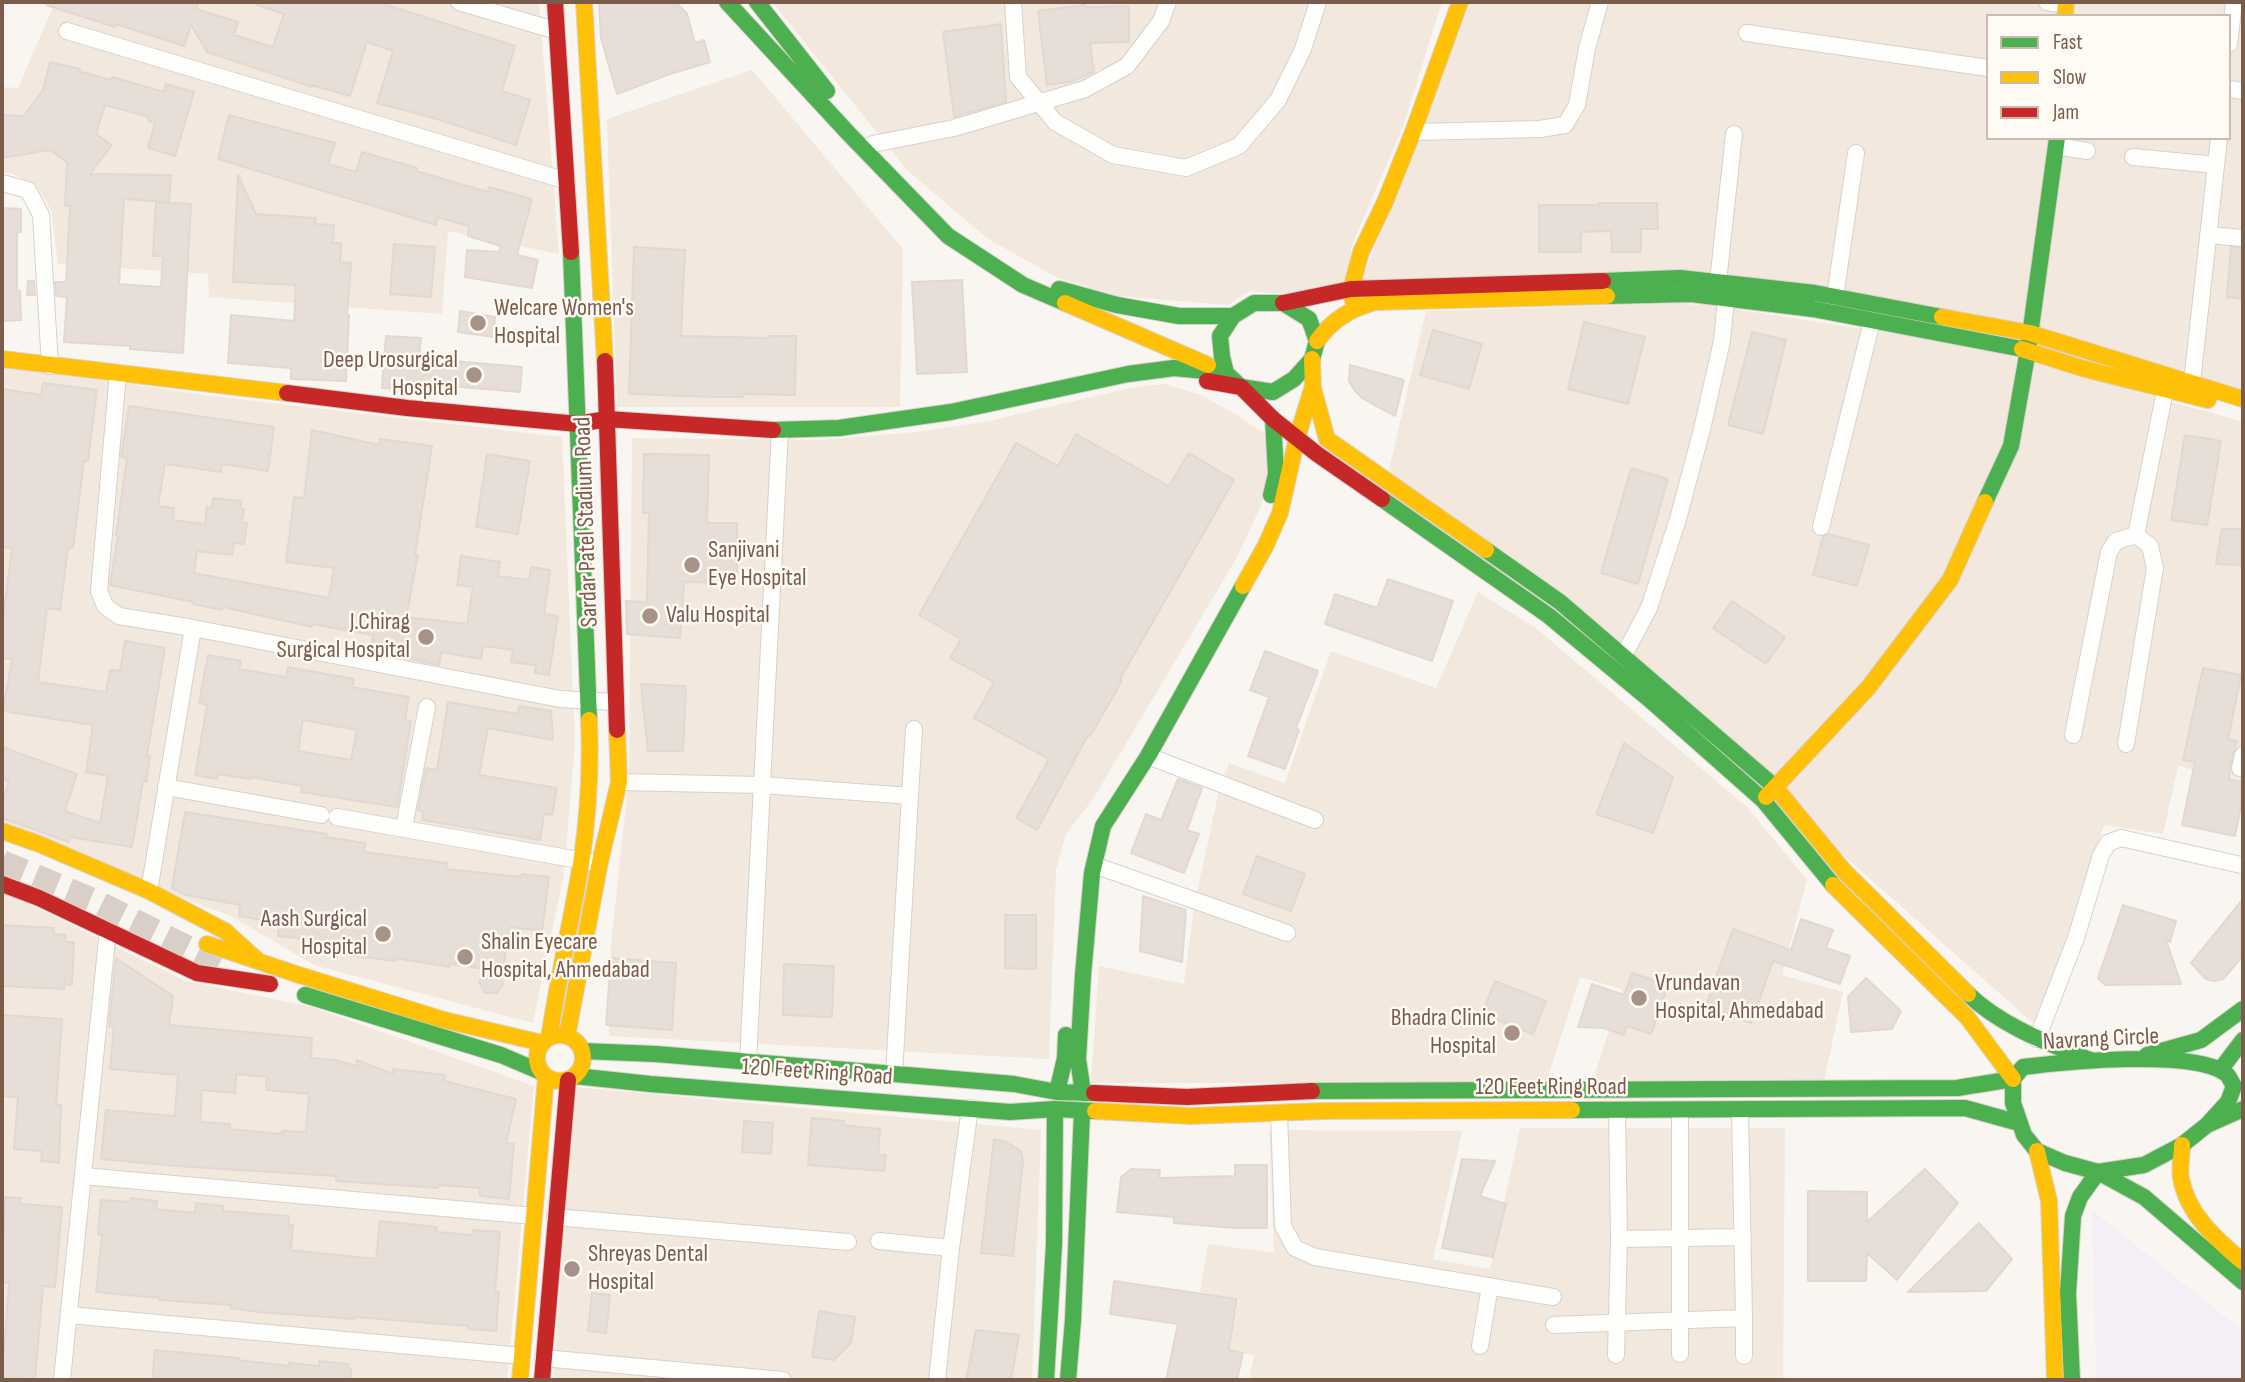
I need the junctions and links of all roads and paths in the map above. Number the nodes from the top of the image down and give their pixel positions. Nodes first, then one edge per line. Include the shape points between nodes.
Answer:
1 (459, 2) edge
2 (555, 2) edge
3 (584, 2) edge
4 (727, 2) edge
5 (757, 2) edge
6 (1013, 2) edge
7 (1168, 2) edge
8 (1318, 2) edge
9 (1460, 2) edge
10 (1600, 2) edge
11 (2047, 2) edge
12 (2234, 2) edge
13 (2066, 7) edge
14 (2231, 27) edge
15 (67, 31) dead end
16 (557, 31) junction
17 (1746, 33) dead end
18 (1986, 68) edge
19 (1038, 104) junction
20 (1413, 132) junction
21 (1734, 134) dead end
22 (2219, 140) edge
23 (2057, 142) edge
24 (868, 147) junction
25 (2087, 151) dead end
26 (1856, 153) dead end
27 (2133, 157) dead end
28 (2216, 165) junction
29 (567, 181) junction
30 (2, 183) edge
31 (2208, 235) junction
32 (2243, 238) edge
33 (1718, 282) junction
34 (1351, 289) junction
35 (1835, 297) junction
36 (1726, 299) junction
37 (1283, 303) junction
38 (1354, 308) junction
39 (1233, 316) junction
40 (1872, 321) junction
41 (1317, 341) junction
42 (2029, 342) junction
43 (2, 359) edge
44 (1312, 359) junction
45 (50, 366) junction
46 (118, 373) junction
47 (1226, 373) junction
48 (1128, 374) junction
49 (2192, 382) junction
50 (1241, 387) junction
51 (1312, 388) junction
52 (2165, 391) junction
53 (2243, 398) edge
54 (2243, 412) edge
55 (607, 419) junction
56 (1273, 419) junction
57 (578, 424) junction
58 (780, 430) junction
59 (1297, 438) junction
60 (1821, 527) dead end
61 (2136, 535) junction
62 (193, 628) junction
63 (1624, 655) junction
64 (589, 702) junction
65 (615, 702) junction
66 (428, 707) dead end
67 (914, 729) dead end
68 (2073, 734) dead end
69 (2126, 744) dead end
70 (1148, 756) junction
71 (619, 782) junction
72 (762, 785) junction
73 (166, 787) junction
74 (1776, 788) junction
75 (910, 796) junction
76 (1763, 800) junction
77 (1315, 820) dead end
78 (404, 827) junction
79 (2, 831) edge
80 (581, 862) junction
81 (600, 862) junction
82 (1094, 865) junction
83 (2241, 865) dead end
84 (2, 884) edge
85 (149, 891) junction
86 (108, 930) junction
87 (1287, 933) dead end
88 (206, 944) dead end
89 (221, 964) tunnel mouth
90 (261, 964) junction
91 (283, 988) junction
92 (2243, 1009) edge
93 (567, 1036) junction
94 (2037, 1039) junction
95 (546, 1040) junction
96 (2243, 1040) edge
97 (582, 1051) junction
98 (2090, 1060) junction
99 (2124, 1060) junction
100 (748, 1062) junction
101 (2221, 1069) junction
102 (2243, 1069) edge
103 (543, 1074) junction
104 (894, 1074) junction
105 (572, 1078) junction
106 (2012, 1079) junction
107 (1057, 1092) junction
108 (1083, 1093) junction
109 (970, 1108) junction
110 (2243, 1109) edge
111 (1055, 1110) junction
112 (1681, 1110) junction
113 (1740, 1110) junction
114 (1617, 1111) junction
115 (1082, 1112) junction
116 (1279, 1113) junction
117 (2019, 1123) junction
118 (2207, 1125) junction
119 (2182, 1144) junction
120 (2037, 1151) junction
121 (2098, 1172) junction
122 (83, 1177) junction
123 (534, 1216) junction
124 (555, 1216) junction
125 (1743, 1237) junction
126 (1681, 1238) junction
127 (1619, 1239) junction
128 (879, 1241) dead end
129 (848, 1242) dead end
130 (951, 1248) junction
131 (2243, 1262) edge
132 (2243, 1282) edge
133 (1490, 1286) junction
134 (1553, 1297) dead end
135 (69, 1315) junction
136 (1744, 1318) junction
137 (1679, 1321) junction
138 (1615, 1323) junction
139 (1554, 1325) dead end
140 (1480, 1346) dead end
141 (1679, 1354) dead end
142 (1616, 1355) dead end
143 (522, 1356) junction
144 (1744, 1356) dead end
145 (543, 1358) junction
146 (62, 1380) edge
147 (520, 1380) edge
148 (542, 1380) edge
149 (783, 1380) edge
150 (937, 1380) edge
151 (1046, 1380) edge
152 (1068, 1380) edge
153 (2055, 1380) edge
154 (2072, 1380) edge

1 - 16 street
2 - 16 street, Sardar Patel Stadium Road
3 - 55 street, Sardar Patel Stadium Road
4 - 24 street
5 - 24 street
6 - 19 street via 1017,77
7 - 19 street via 1161,21 1127,65 1084,89
8 - 19 street via 1303,49 1278,100 1239,146 1186,168 1113,155 1055,121
9 - 20 street
10 - 20 street via 1577,105 1565,125
11 - 13 street
12 - 14 street
15 - 29 street
16 - 29 street, Sardar Patel Stadium Road
17 - 18 street
19 - 24 street
20 - 34 street via 1361,252
21 - 33 street
22 - 28 street
23 - 25 street
23 - 42 street
24 - 39 street via 984,249 1052,286 1117,305 1179,316
24 - 47 street via 948,236 1023,285
26 - 35 street
27 - 28 street
28 - 31 street
29 - 57 street, Sardar Patel Stadium Road
30 - 45 street via 29,190 41,215
31 - 32 street
31 - 49 street
33 - 34 street via 1680,278
33 - 35 street
34 - 37 street
34 - 38 street
35 - 42 street
36 - 38 street via 1691,294 1375,302
36 - 40 street
36 - 63 street via 1722,341 1678,519 1649,608
37 - 39 street via 1254,303
37 - 41 street via 1309,319
38 - 41 street via 1327,326
39 - 47 street via 1220,336
40 - 42 street
40 - 60 street
41 - 44 street
42 - 49 street
42 - 52 street
42 - 74 street via 2011,446 1950,580 1868,688
43 - 45 street
44 - 50 street via 1294,379 1273,392
44 - 51 street
45 - 46 street
46 - 57 street
46 - 62 street via 99,592 105,606 119,616
47 - 48 street via 1174,368
47 - 50 street
48 - 50 street via 1185,377
48 - 58 street via 951,412 839,428
49 - 53 street
50 - 56 street
51 - 59 street
51 - 63 street via 1327,439 1560,602
52 - 54 street
52 - 61 street
55 - 57 street
55 - 58 street
55 - 65 street, Sardar Patel Stadium Road
56 - 59 street
56 - 107 street via 1276,474 1254,540 1091,821 1079,871 1065,1058
57 - 64 street, Sardar Patel Stadium Road
58 - 72 street
59 - 70 street via 1280,513 1266,545
59 - 76 street via 1549,616
61 - 68 street via 2116,541 2109,552
61 - 69 street via 2150,545 2155,568
62 - 64 street
62 - 73 street
63 - 74 street
64 - 65 street
64 - 80 street, Sardar Patel Stadium Road
65 - 71 street, Sardar Patel Stadium Road
66 - 78 street
67 - 75 street
70 - 77 street
70 - 82 street via 1103,826
71 - 72 street
71 - 81 street, Sardar Patel Stadium Road
72 - 75 street
72 - 100 street
73 - 78 street
73 - 85 street
74 - 76 street
74 - 94 street via 1844,870 1978,1004
75 - 104 street
76 - 106 street via 1831,883 1966,1017
78 - 80 street
79 - 85 street
80 - 81 street
80 - 95 street, Sardar Patel Stadium Road
81 - 93 street, Sardar Patel Stadium Road
82 - 87 street
82 - 108 street via 1079,1047
83 - 94 street via 2140,840 2121,838 2108,843
84 - 86 street
85 - 90 street via 225,931
86 - 91 street via 197,973
86 - 122 street
88 - 90 street
89 - 91 street
90 - 95 street via 503,1037
91 - 103 street via 501,1055
92 - 99 street via 2201,1041
93 - 95 street
93 - 97 street
94 - 98 street
95 - 103 street via 537,1057
96 - 101 street
97 - 100 street, 120 Feet Ring Road
97 - 105 street via 582,1064
98 - 99 street, Navrang Circle
98 - 106 street, Navrang Circle via 2023,1067
99 - 101 street, Navrang Circle via 2170,1059
100 - 104 street, 120 Feet Ring Road
101 - 102 street
101 - 118 street via 2231,1077 2234,1088
103 - 105 street via 557,1081
103 - 123 street
104 - 107 street, 120 Feet Ring Road
105 - 109 street, 120 Feet Ring Road
105 - 124 street
106 - 108 street, 120 Feet Ring Road via 1956,1088 1333,1091 1187,1097
106 - 117 street
107 - 108 street, 120 Feet Ring Road
107 - 111 street
108 - 115 street
109 - 111 street, 120 Feet Ring Road
109 - 130 street
110 - 118 street
111 - 115 street, 120 Feet Ring Road
111 - 151 street via 1057,1156
112 - 113 street, 120 Feet Ring Road
112 - 114 street, 120 Feet Ring Road
112 - 126 street
113 - 117 street, 120 Feet Ring Road via 1965,1108
113 - 125 street
114 - 116 street, 120 Feet Ring Road
114 - 127 street
115 - 116 street, 120 Feet Ring Road
115 - 152 street
116 - 133 street via 1283,1226 1295,1248 1315,1257
117 - 120 street
118 - 119 street
119 - 121 street via 2144,1165
119 - 131 street via 2181,1178 2190,1208
120 - 121 street
120 - 153 street via 2049,1201
121 - 132 street via 2144,1197
121 - 154 street via 2073,1216 2068,1293
122 - 123 street
122 - 135 street
123 - 143 street
124 - 129 street
124 - 145 street
125 - 126 street
125 - 136 street
126 - 127 street
126 - 137 street
127 - 138 street
128 - 130 street
130 - 150 street
133 - 134 street
133 - 140 street
135 - 143 street
135 - 146 street
136 - 137 street
136 - 144 street
137 - 138 street
137 - 141 street
138 - 139 street
138 - 142 street
143 - 147 street
145 - 148 street
145 - 149 street

